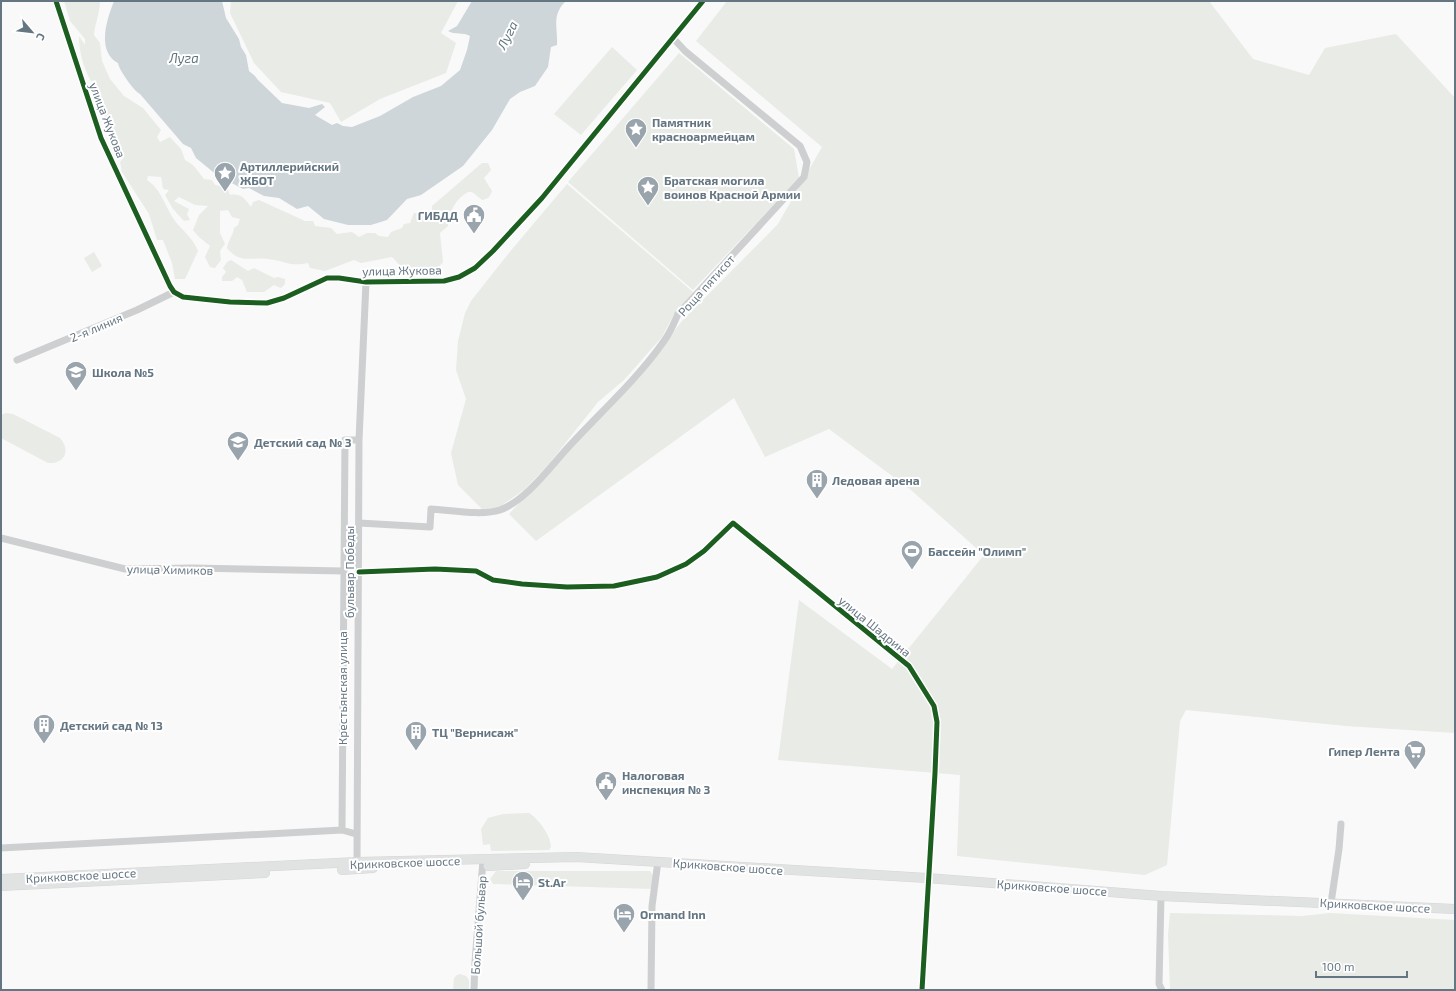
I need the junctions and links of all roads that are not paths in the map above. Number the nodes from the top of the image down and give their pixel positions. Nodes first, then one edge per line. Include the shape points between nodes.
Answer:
1 (56, 1) edge
2 (704, 1) edge
3 (673, 38) junction
4 (366, 282) junction
5 (174, 292) junction
6 (17, 360) dead end
7 (359, 440) junction
8 (359, 523) junction
9 (1, 538) edge
10 (343, 571) junction
11 (359, 572) junction
12 (1341, 824) dead end
13 (342, 830) junction
14 (356, 834) junction
15 (1, 848) edge
16 (357, 862) junction
17 (483, 863) junction
18 (657, 864) junction
19 (1, 879) edge
20 (927, 881) junction
21 (1, 886) edge
22 (1161, 898) junction
23 (1330, 903) junction
24 (1455, 909) edge
25 (1455, 913) edge
26 (474, 990) edge
27 (652, 990) edge
28 (922, 990) edge
29 (1162, 990) edge

1 - 5 street, улица Жукова via 101,138
2 - 3 street, улица Жукова
3 - 4 street, улица Жукова via 512,232 475,268 459,277 444,281
3 - 8 street, Роща пятисот via 685,51 800,146 806,162 804,177 678,314 665,340 642,370 536,484 518,499 500,510 482,512 431,509 430,526
4 - 5 street, улица Жукова via 327,278 267,303 195,299
4 - 7 street, бульвар Победы
5 - 6 street, 2-я линия
7 - 8 street, бульвар Победы
7 - 10 street, Крестьянская улица via 344,440
8 - 11 street, бульвар Победы
9 - 10 street, улица Химиков via 125,569
10 - 13 street, Крестьянская улица
11 - 14 street, бульвар Победы
11 - 20 street, улица Шадрина via 434,569 476,571 493,580 522,584 567,587 614,586 657,577 686,564 704,551 733,523 909,666 934,706 937,722 936,773
12 - 23 street
13 - 14 street
13 - 15 street
14 - 16 street, бульвар Победы
16 - 17 main road, Крикковское шоссе
16 - 19 main road, Крикковское шоссе
17 - 18 main road, Крикковское шоссе via 576,857
17 - 21 main road
17 - 26 street, Большой бульвар
18 - 20 main road, Крикковское шоссе
18 - 27 street via 652,906
20 - 22 main road, Крикковское шоссе
20 - 28 street, улица Шадрина
22 - 23 main road, Крикковское шоссе
22 - 25 main road
22 - 29 street via 1159,984
23 - 24 main road, Крикковское шоссе

